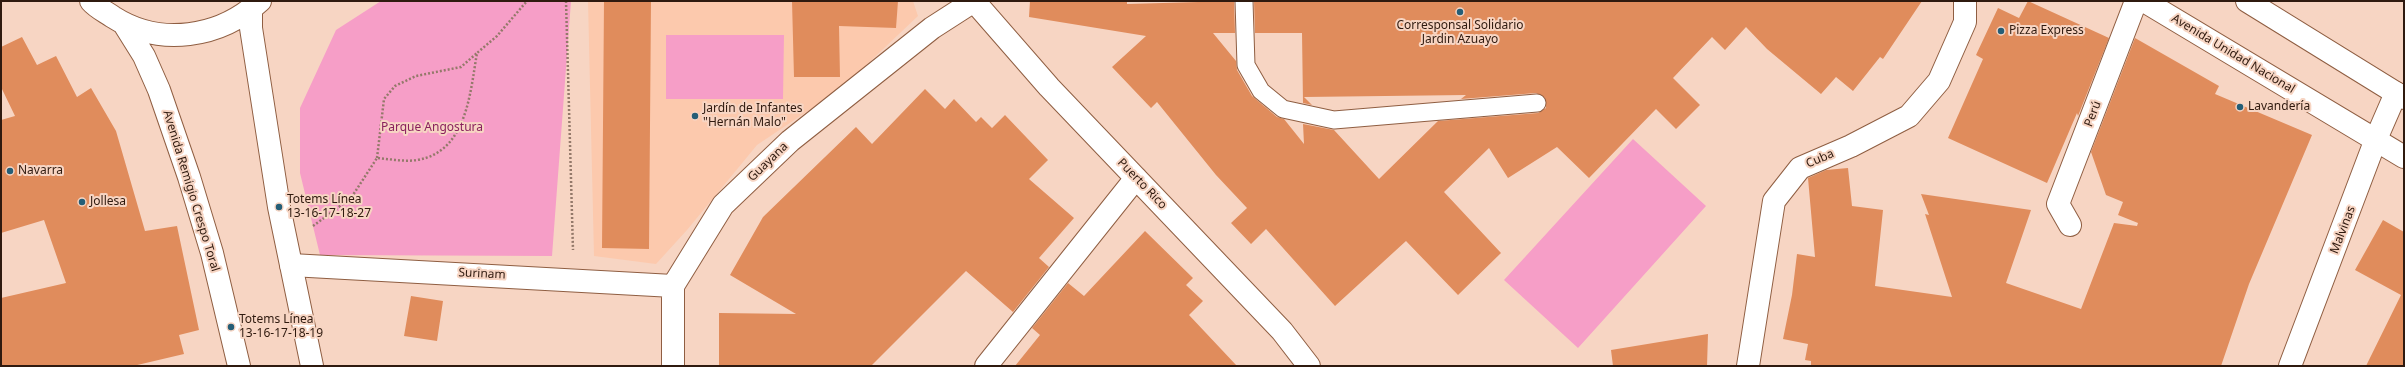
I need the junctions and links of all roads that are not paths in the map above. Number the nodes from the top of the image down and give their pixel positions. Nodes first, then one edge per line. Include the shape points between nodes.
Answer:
1 (974, 1) edge
2 (1244, 1) edge
3 (1965, 1) edge
4 (2136, 1) edge
5 (2144, 1) edge
6 (2248, 1) edge
7 (90, 2) edge
8 (255, 5) edge
9 (124, 24) junction
10 (2400, 96) edge
11 (1537, 103) dead end
12 (2376, 139) junction
13 (2404, 157) edge
14 (1136, 178) junction
15 (2070, 225) dead end
16 (289, 255) junction
17 (673, 286) junction
18 (239, 366) edge
19 (312, 366) edge
20 (673, 366) edge
21 (986, 366) edge
22 (1309, 366) edge
23 (1748, 366) edge
24 (2290, 366) edge

1 - 14 street, Puerto Rico via 1049,87
1 - 17 street, Guayana via 926,33 784,146 723,205
2 - 11 lane via 1246,65 1261,91 1283,109 1334,120
3 - 23 street, Cuba via 1965,22 1939,81 1909,116 1851,146 1800,168 1774,201
4 - 15 street, Perú via 2058,204
5 - 12 street, Avenida Unidad Nacional
6 - 10 street
7 - 9 street
8 - 9 street via 234,20 194,34 174,36 153,33
8 - 16 street via 251,28
9 - 18 street, Avenida Remigio Crespo Toral via 144,56 159,90 189,177 212,253
10 - 12 street, Malvinas
12 - 13 street, Avenida Unidad Nacional
12 - 24 street, Malvinas
14 - 21 street
14 - 22 street, Puerto Rico via 1282,331
16 - 17 street, Surinam
16 - 19 street
17 - 20 street

